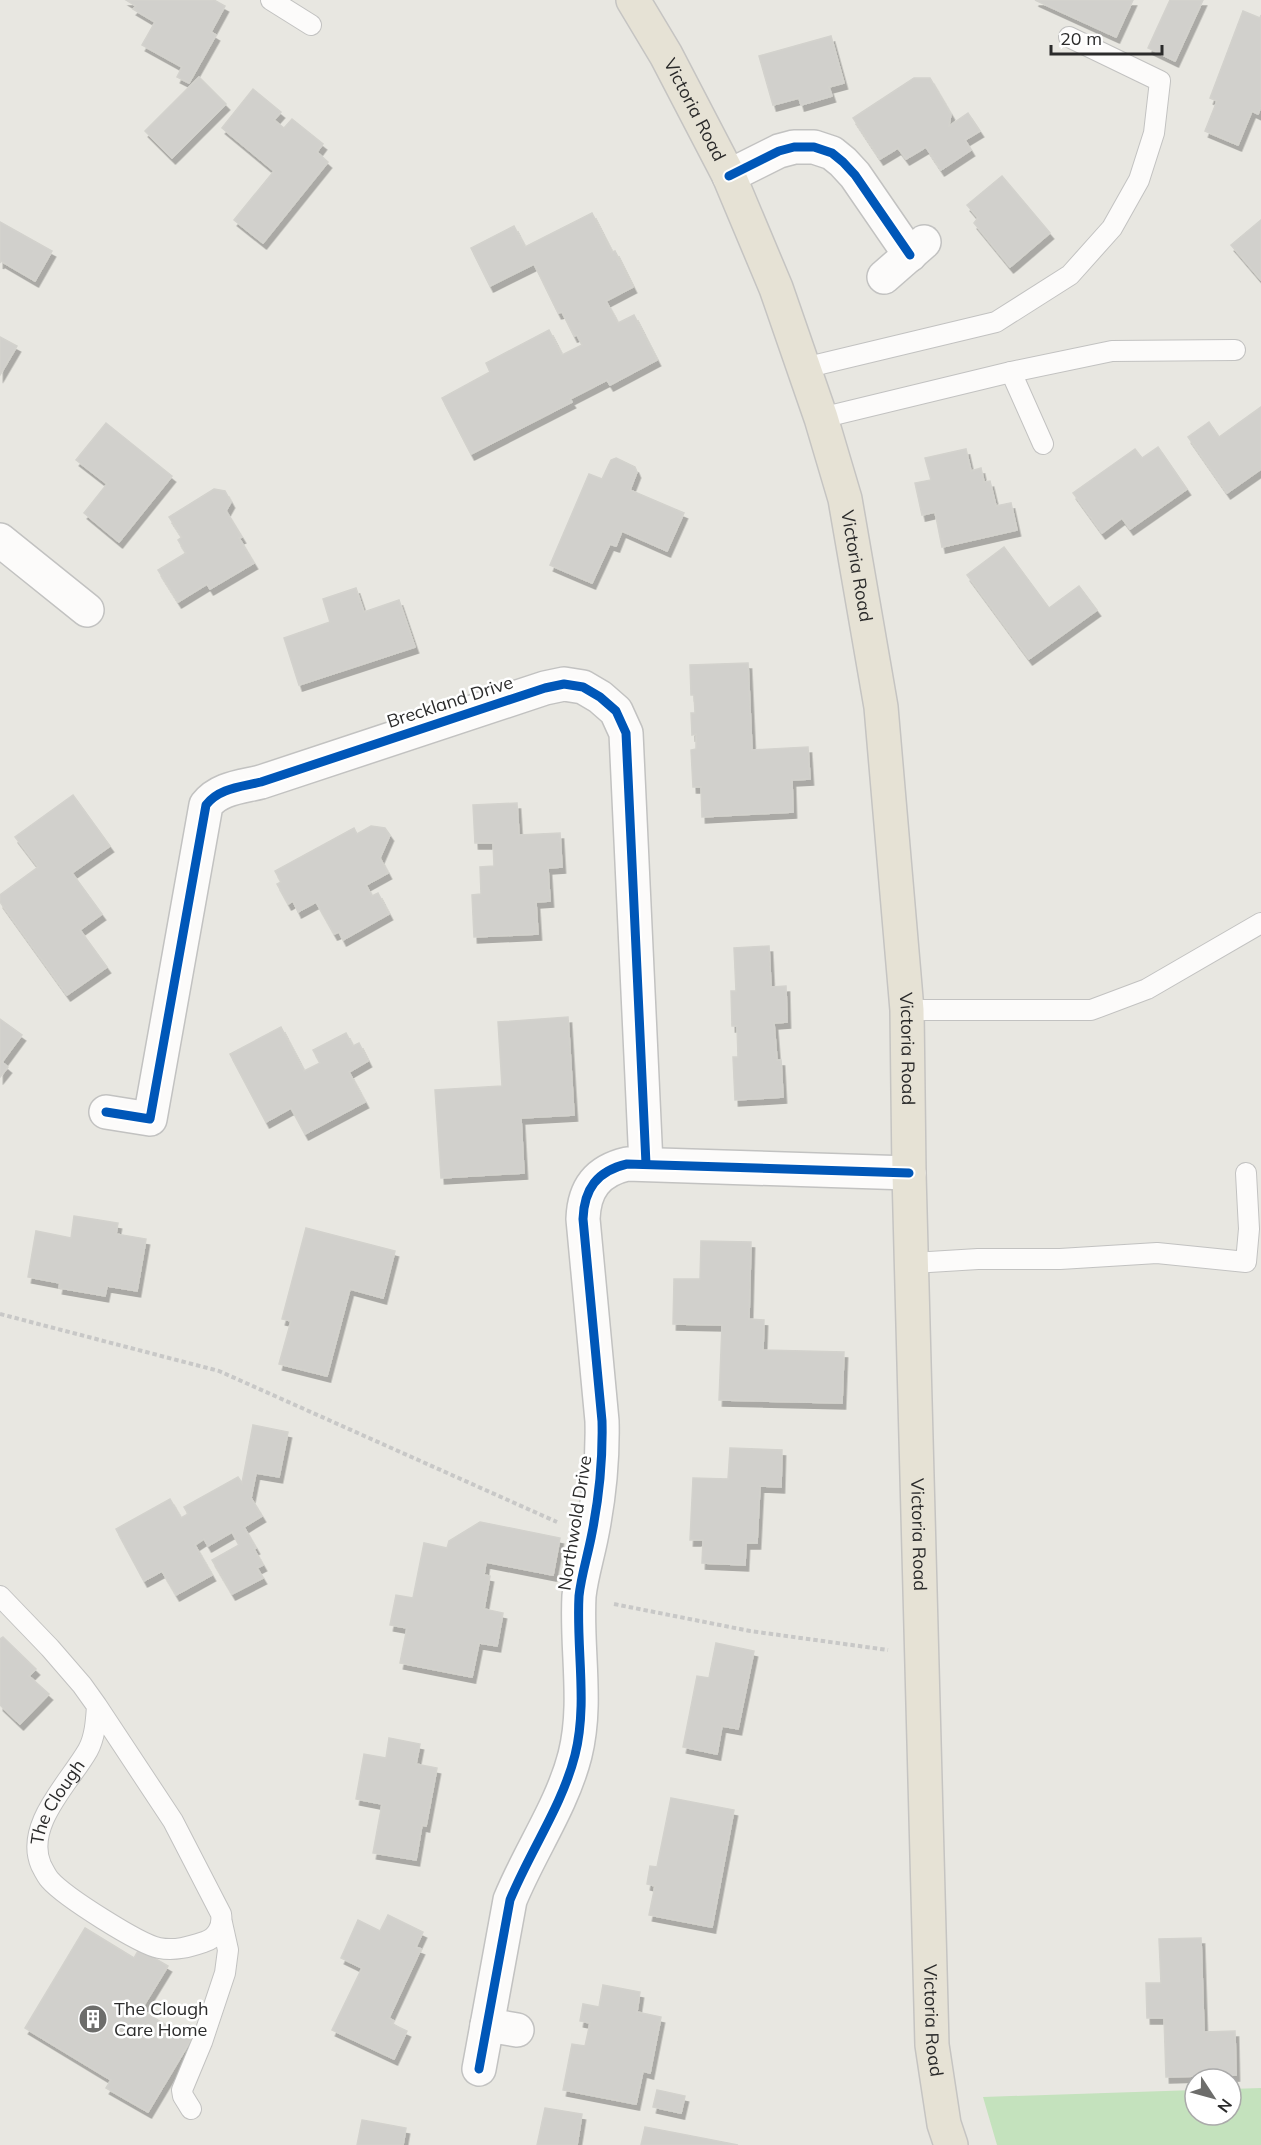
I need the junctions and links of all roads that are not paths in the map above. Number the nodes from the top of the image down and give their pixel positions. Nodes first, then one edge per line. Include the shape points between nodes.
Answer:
1 (271, 0) edge
2 (633, 0) edge
3 (311, 25) dead end
4 (1069, 37) dead end
5 (729, 176) junction
6 (884, 277) dead end
7 (1235, 350) dead end
8 (804, 368) junction
9 (1011, 372) junction
10 (821, 418) junction
11 (1043, 444) dead end
12 (0, 540) edge
13 (87, 610) dead end
14 (1261, 923) edge
15 (908, 1010) junction
16 (106, 1112) dead end
17 (646, 1164) junction
18 (909, 1173) junction
19 (1246, 1173) dead end
20 (1253, 1262) edge
21 (913, 1263) junction
22 (0, 1596) edge
23 (97, 1706) junction
24 (222, 1923) junction
25 (479, 2069) dead end
26 (191, 2109) dead end
27 (951, 2145) edge

1 - 3 lane
2 - 5 highway, Victoria Road
4 - 8 lane via 1160,81 1154,133 1139,180 1112,228 1070,275 996,322
5 - 6 street via 794,147 814,147 832,153 917,248
5 - 8 highway, Victoria Road via 776,288
7 - 9 lane via 1112,351
8 - 10 highway, Victoria Road
9 - 10 lane
9 - 11 lane
10 - 15 highway, Victoria Road via 844,499 881,707
12 - 13 street
14 - 15 lane via 1147,989 1091,1010
15 - 18 highway, Victoria Road
16 - 17 street, Breckland Drive via 150,1119 206,805 212,798 220,792 564,684 583,687 600,698 616,711 626,733
17 - 18 street, Northwold Drive
17 - 25 street, Northwold Drive via 613,1167 588,1191 584,1206 603,1455 579,1598 581,1712 575,1754 562,1793 510,1900 502,2027
18 - 21 highway, Victoria Road
19 - 20 lane
20 - 21 lane via 1157,1253
21 - 27 highway, Victoria Road via 932,2045
22 - 23 lane via 82,1684
23 - 24 lane via 173,1821
23 - 24 lane, The Clough via 96,1728 88,1749 42,1825 37,1845 40,1864 50,1880 97,1916 158,1948 186,1948 208,1941
24 - 26 lane via 228,1950 225,1973 183,2090

